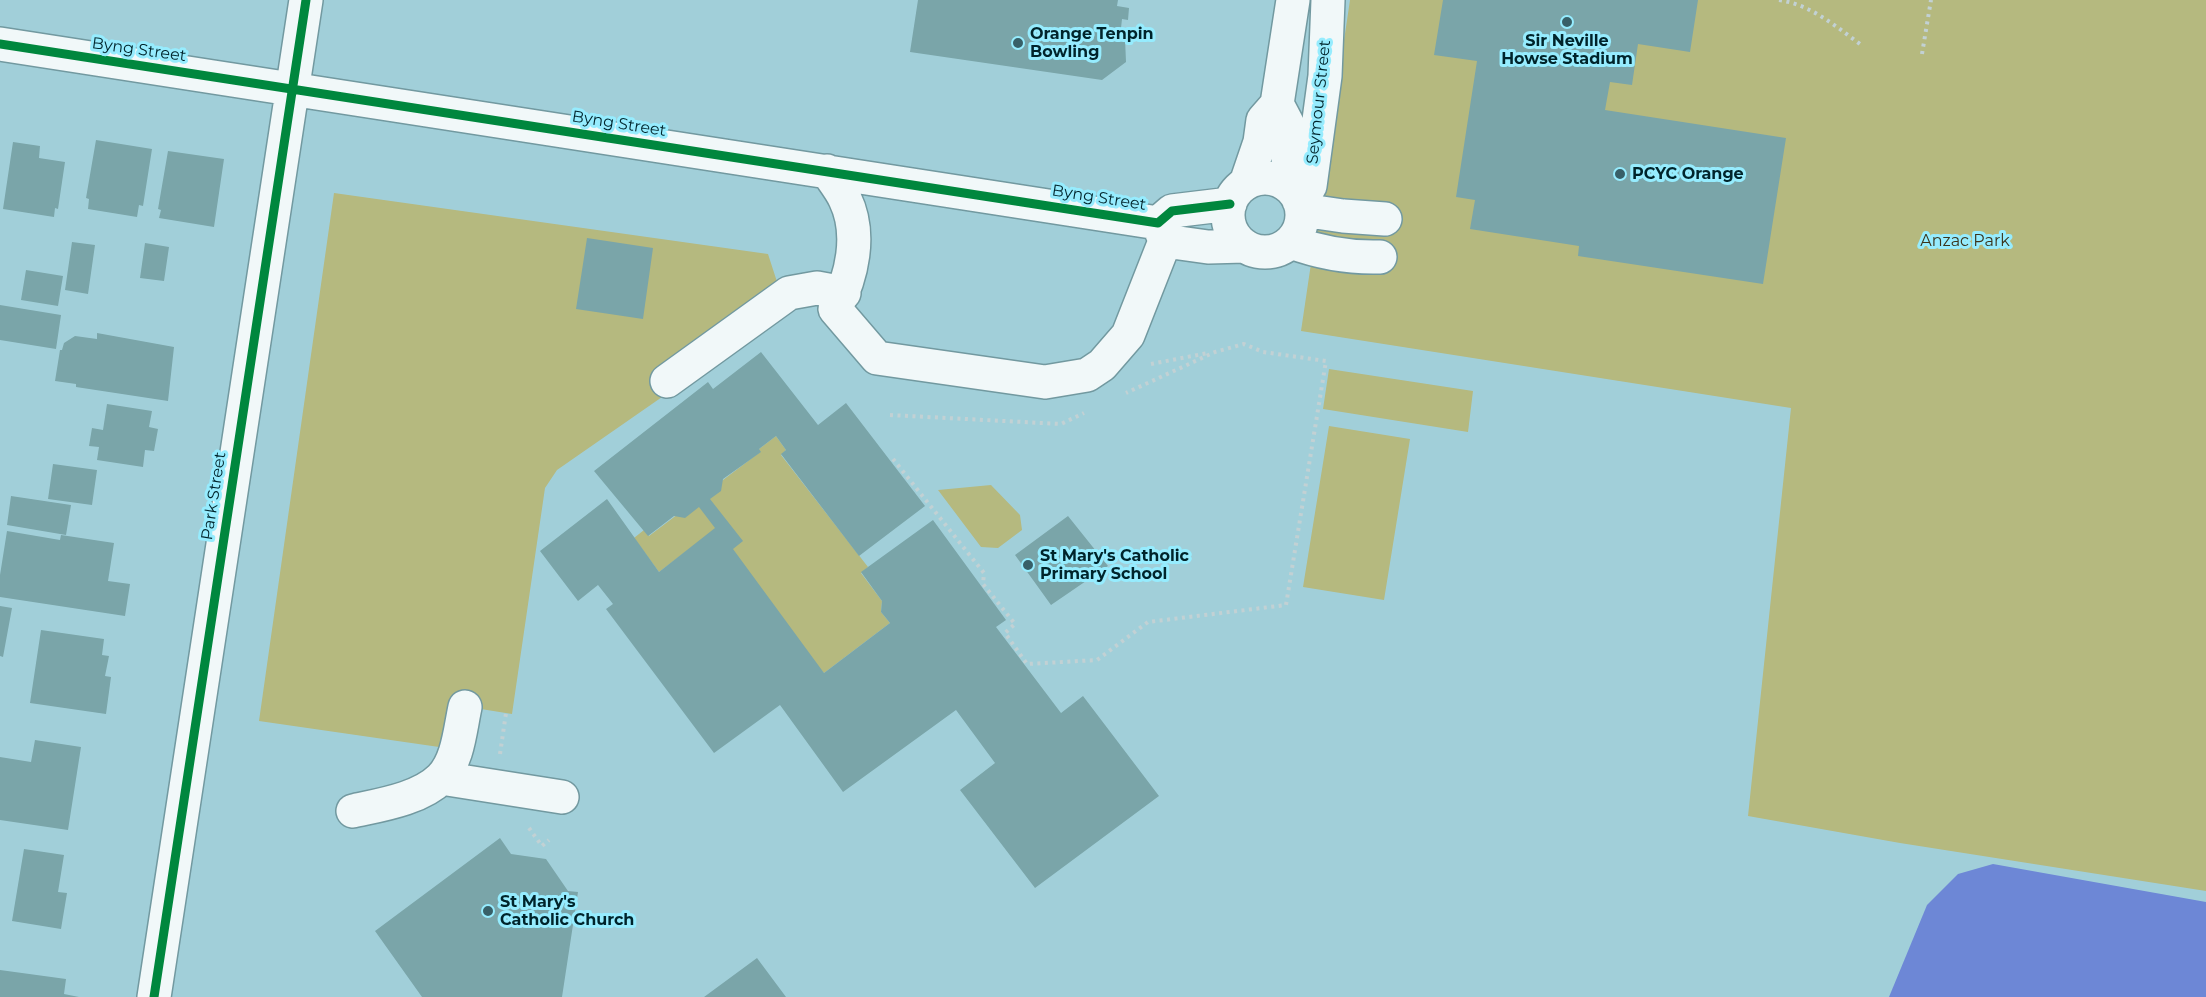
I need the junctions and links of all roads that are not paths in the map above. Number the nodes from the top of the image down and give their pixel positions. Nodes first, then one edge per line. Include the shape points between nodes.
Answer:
1 (306, 0) edge
2 (1293, 0) edge
3 (1328, 0) edge
4 (0, 44) edge
5 (292, 88) junction
6 (1277, 104) junction
7 (827, 171) junction
8 (1238, 194) junction
9 (1297, 199) junction
10 (1384, 219) dead end
11 (1162, 232) junction
12 (1291, 242) junction
13 (1245, 246) junction
14 (1380, 257) dead end
15 (844, 293) junction
16 (667, 381) dead end
17 (465, 707) dead end
18 (441, 778) junction
19 (562, 797) dead end
20 (353, 811) dead end
21 (154, 997) edge

1 - 5 street, Park Street
2 - 6 street, Seymour Street
3 - 9 street, Seymour Street via 1325,76 1310,186
4 - 5 street, Byng Street
5 - 7 street, Byng Street
5 - 21 street, Park Street
6 - 8 street, Seymour Street via 1263,120
6 - 9 street, Seymour Street via 1287,123
7 - 11 street, Byng Street
7 - 15 street via 846,199 852,221 852,260
8 - 9 street via 1264,178 1281,182
8 - 11 street, Byng Street via 1172,211
8 - 13 street via 1229,223
9 - 10 street via 1343,216
9 - 12 street via 1301,222
11 - 13 street, Byng Street via 1208,247
11 - 15 street via 1128,335 1102,365 1087,375 1064,381 1045,382 878,358 835,309
12 - 13 street via 1273,251
12 - 14 street via 1350,258
15 - 16 street via 817,288 789,293
17 - 18 street via 456,749
18 - 19 street
18 - 20 street via 423,790

